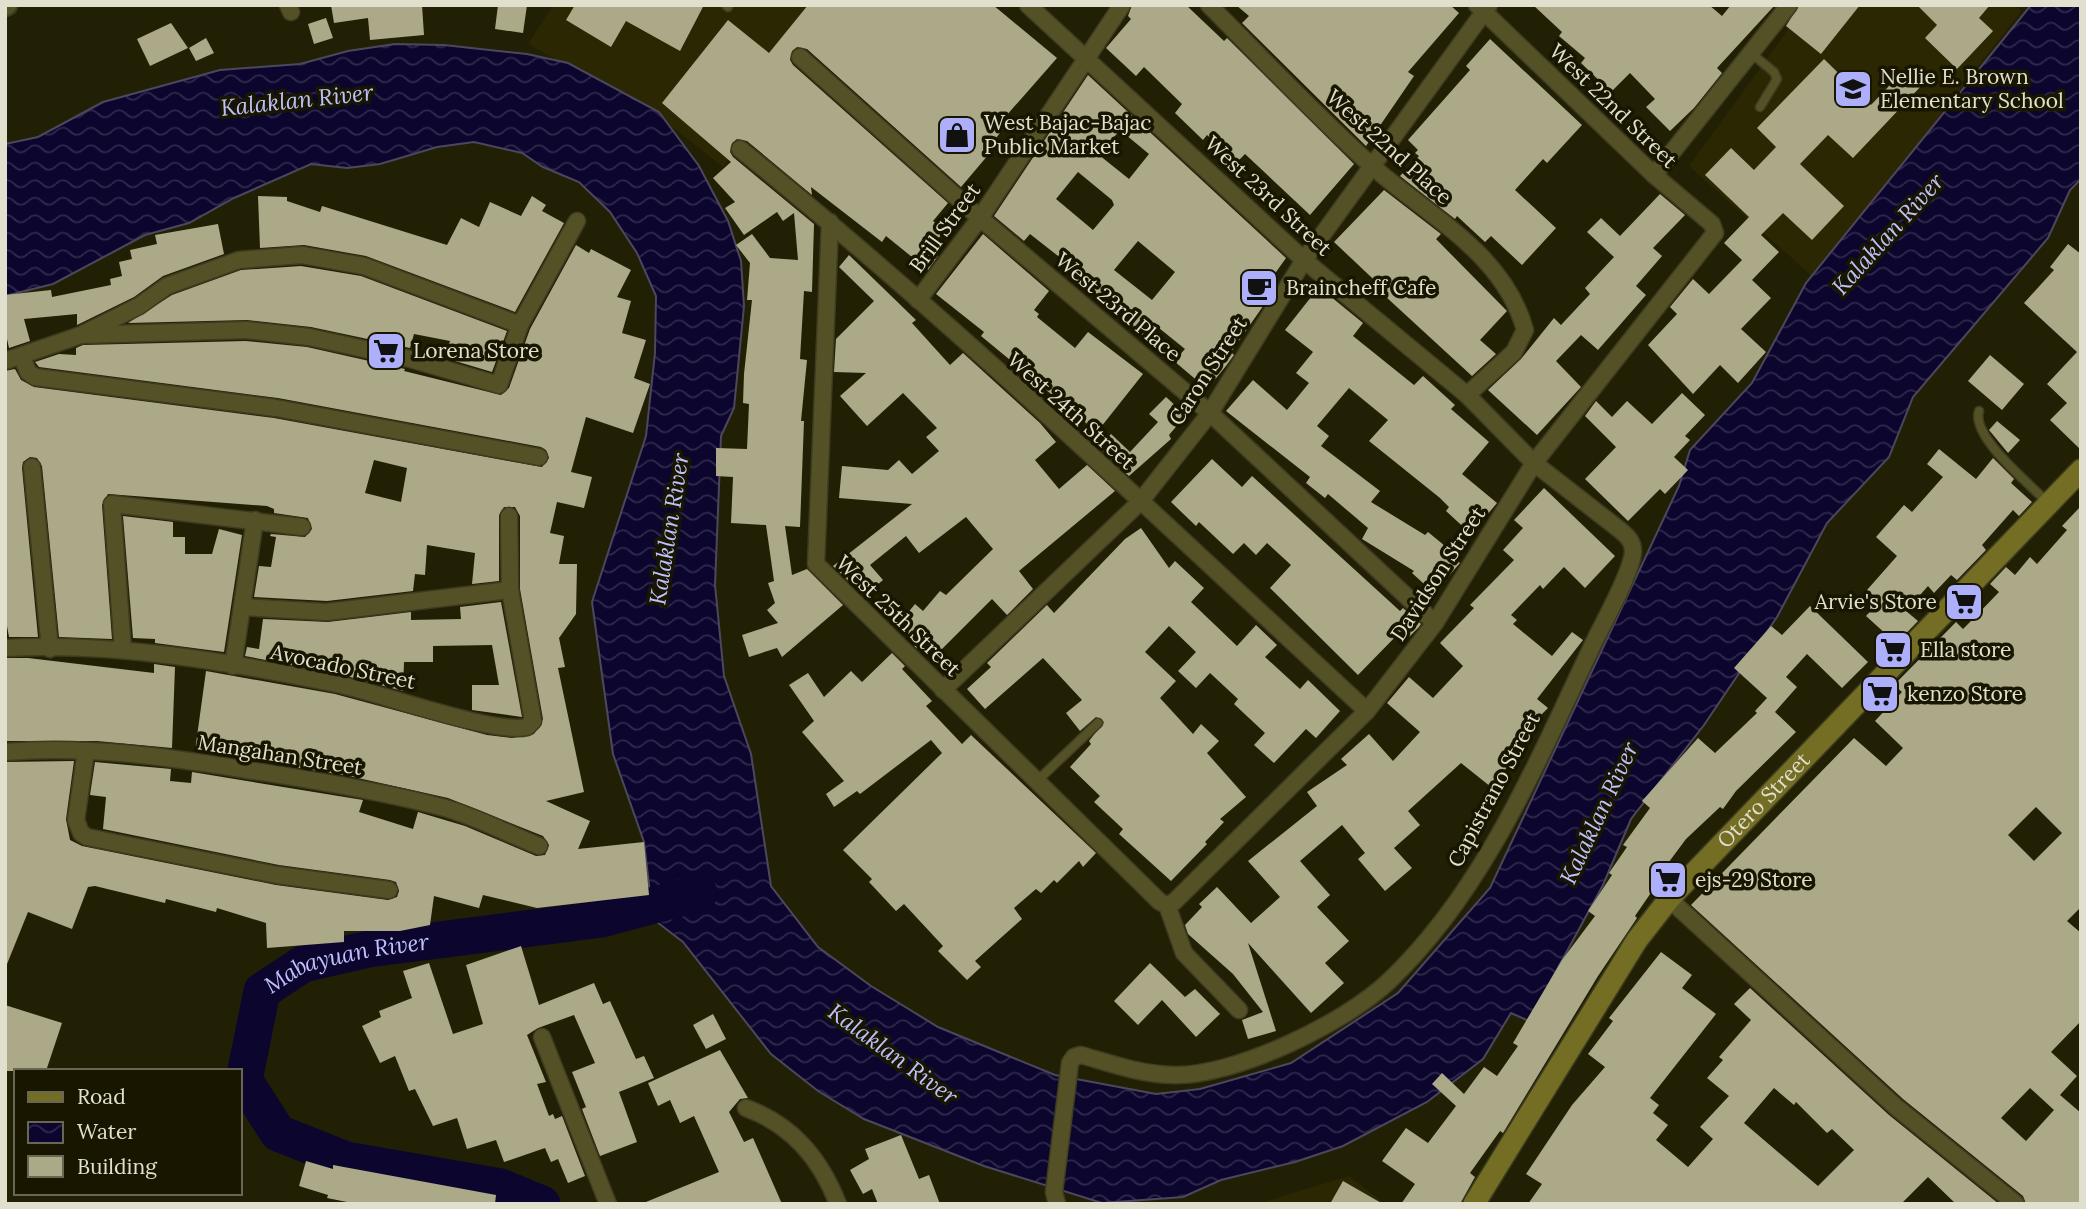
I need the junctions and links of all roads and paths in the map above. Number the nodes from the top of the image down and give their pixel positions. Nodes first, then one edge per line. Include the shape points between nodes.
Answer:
1 (1028, 5) edge
2 (1122, 5) edge
3 (1209, 5) edge
4 (1789, 5) edge
5 (1483, 7) edge
6 (1752, 54) junction
7 (800, 57) dead end
8 (1088, 57) junction
9 (1760, 107) dead end
10 (740, 149) dead end
11 (1372, 166) junction
12 (1654, 175) junction
13 (980, 218) junction
14 (576, 221) dead end
15 (830, 222) junction
16 (1712, 238) joint
17 (1304, 260) junction
18 (918, 300) junction
19 (520, 325) junction
20 (81, 335) junction
21 (22, 357) junction
22 (5, 361) edge
23 (1467, 395) junction
24 (1979, 411) dead end
25 (1210, 413) junction
26 (538, 457) dead end
27 (1534, 463) junction
28 (32, 467) dead end
29 (2081, 471) edge
30 (1140, 502) junction
31 (2049, 504) junction
32 (509, 516) dead end
33 (255, 520) junction
34 (302, 527) dead end
35 (1634, 554) joint
36 (510, 590) junction
37 (242, 607) junction
38 (1435, 623) junction
39 (5, 648) edge
40 (50, 649) junction
41 (123, 650) junction
42 (233, 666) junction
43 (943, 690) junction
44 (1367, 710) junction
45 (1098, 723) dead end
46 (86, 751) junction
47 (5, 752) edge
48 (1037, 781) junction
49 (539, 846) dead end
50 (389, 890) dead end
51 (1669, 899) junction
52 (1167, 905) junction
53 (1239, 1010) dead end
54 (542, 1037) dead end
55 (746, 1108) dead end
56 (1055, 1198) edge
57 (608, 1204) edge
58 (838, 1204) edge
59 (1474, 1204) edge
60 (2016, 1204) edge

1 - 8 street, West 23rd Street
2 - 8 street, Brill Street
3 - 11 street, West 22nd Place
4 - 6 street
5 - 11 street, Caron Street
5 - 12 street, West 22nd Street
6 - 9 lane via 1777,79
6 - 12 street
7 - 13 street, West 23rd Place
8 - 13 street, Brill Street
8 - 17 street, West 23rd Street
10 - 15 street, West 24th Street
11 - 17 street, Caron Street
11 - 23 street, West 22nd Place via 1472,247 1505,282 1520,311 1525,330 1514,352
12 - 16 street, West 22nd Street via 1712,224
13 - 18 street, Brill Street
13 - 25 street, West 23rd Place
14 - 19 street
15 - 18 street, West 24th Street
15 - 43 street, West 25th Street via 816,564
16 - 27 street, Davidson Street
17 - 23 street, West 23rd Street
17 - 25 street, Caron Street
18 - 30 street, West 24th Street
19 - 20 street via 364,266 302,255 239,260 167,286 139,306
19 - 20 street via 499,384 309,337 246,330
20 - 21 street
21 - 22 street
21 - 26 street via 34,377 276,408
23 - 27 street, West 23rd Street
24 - 31 lane via 1979,429 1989,443
25 - 30 street, Caron Street
25 - 38 street, West 23rd Place
27 - 35 street, West 23rd Street via 1620,530 1632,542
27 - 38 street, Davidson Street
28 - 40 street
29 - 31 main road, Otero Street
30 - 43 street, Caron Street
30 - 44 street, West 24th Street
31 - 51 main road, Otero Street
32 - 36 street
33 - 34 street
33 - 37 street
33 - 41 street via 111,505
35 - 56 street, Capistrano Street via 1495,841 1456,902 1388,983 1334,1019 1245,1063 1176,1076 1119,1069 1081,1055 1070,1063
36 - 37 street via 327,612
36 - 42 street, Avocado Street via 533,721 527,727 486,724 339,684
37 - 42 street
38 - 44 street, Davidson Street
39 - 40 street, Avocado Street
40 - 41 street, Avocado Street
41 - 42 street, Avocado Street
43 - 48 street, West 25th Street
44 - 52 street, Davidson Street
45 - 48 lane
46 - 47 street, Mangahan Street
46 - 49 street, Mangahan Street via 194,761 340,784 448,809
46 - 50 street via 76,820 87,837 277,875
48 - 52 street, West 25th Street
51 - 59 main road, Otero Street via 1623,962
51 - 60 street via 1896,1107
52 - 53 street via 1184,953
54 - 57 street
55 - 58 street via 766,1116 805,1145 821,1166

